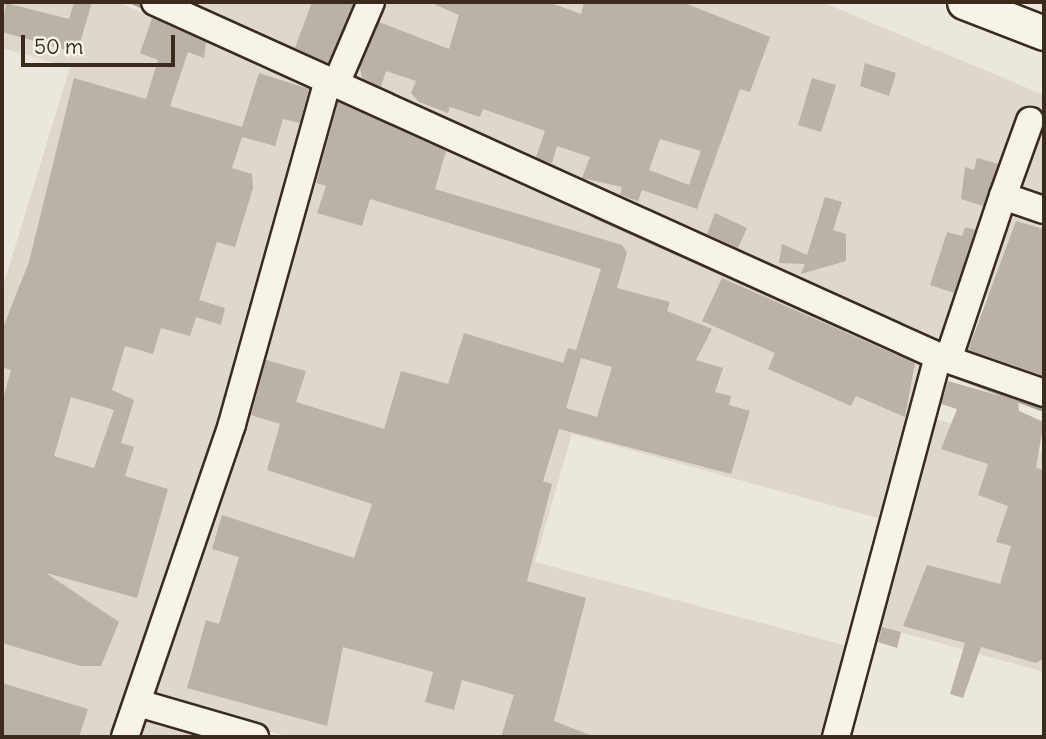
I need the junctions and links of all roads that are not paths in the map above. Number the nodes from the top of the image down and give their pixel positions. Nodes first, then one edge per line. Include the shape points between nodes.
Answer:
1 (155, 2) edge
2 (371, 2) edge
3 (964, 2) edge
4 (1044, 33) edge
5 (328, 88) junction
6 (1030, 121) dead end
7 (1003, 196) junction
8 (1044, 210) edge
9 (939, 363) junction
10 (1044, 393) edge
11 (138, 703) junction
12 (125, 737) edge
13 (255, 737) edge
14 (836, 737) edge

1 - 5 street
2 - 5 street
3 - 4 main road
5 - 9 street
5 - 11 street via 232,424
6 - 7 street
7 - 8 street
7 - 9 street
9 - 10 street
9 - 14 street
11 - 12 street
11 - 13 street

